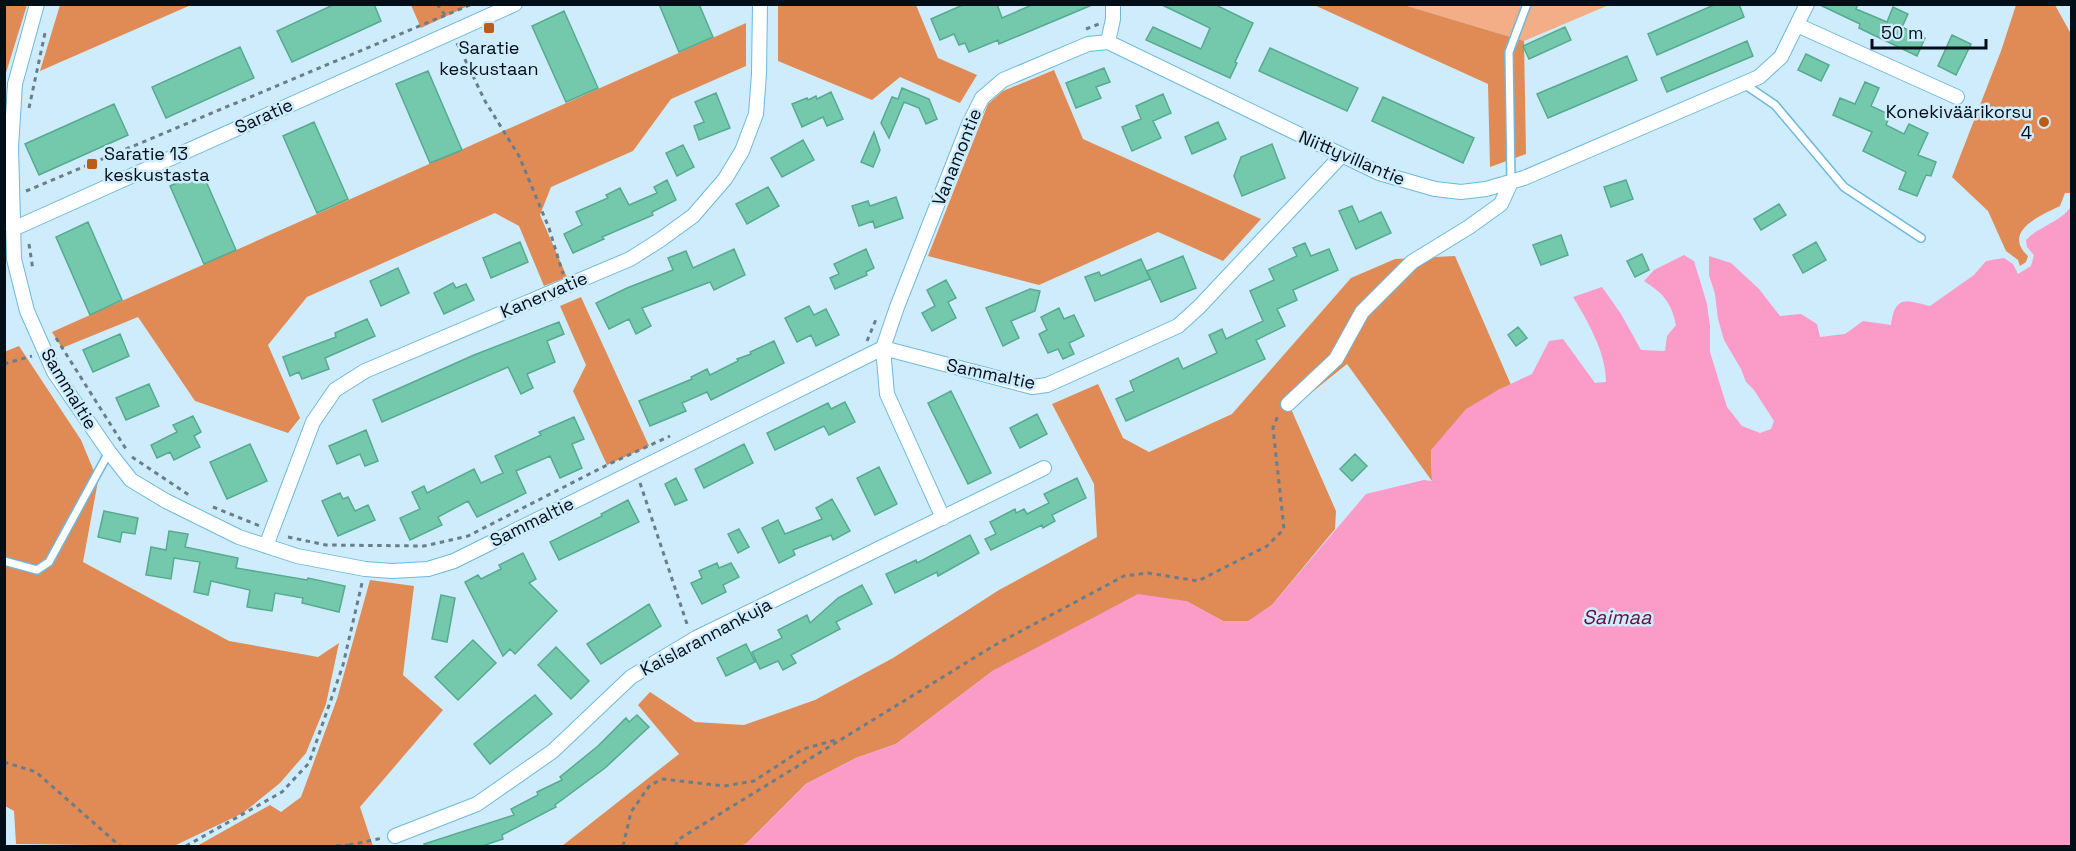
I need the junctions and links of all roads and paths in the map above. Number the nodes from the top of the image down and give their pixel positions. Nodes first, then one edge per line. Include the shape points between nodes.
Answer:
1 (37, 4) edge
2 (437, 4) edge
3 (472, 4) edge
4 (516, 4) edge
5 (760, 4) edge
6 (1113, 4) edge
7 (1527, 4) edge
8 (1807, 4) edge
9 (446, 16) junction
10 (1797, 25) junction
11 (47, 26) dead end
12 (453, 32) junction
13 (1108, 42) junction
14 (1744, 84) junction
15 (1957, 97) dead end
16 (29, 109) dead end
17 (1341, 156) junction
18 (24, 180) dead end
19 (1511, 182) junction
20 (25, 192) junction
21 (28, 220) junction
22 (13, 228) junction
23 (1921, 238) dead end
24 (34, 275) dead end
25 (566, 286) junction
26 (52, 332) dead end
27 (883, 348) junction
28 (45, 352) junction
29 (4, 364) edge
30 (1288, 404) joint
31 (671, 436) dead end
32 (109, 452) junction
33 (1044, 468) dead end
34 (636, 470) junction
35 (196, 500) dead end
36 (207, 504) dead end
37 (943, 518) junction
38 (272, 531) junction
39 (266, 546) junction
40 (4, 561) edge
41 (365, 569) junction
42 (692, 640) junction
43 (843, 738) junction
44 (4, 762) edge
45 (395, 836) joint
46 (120, 846) edge
47 (186, 846) edge
48 (336, 846) edge
49 (350, 846) edge
50 (623, 846) edge
51 (675, 846) edge

1 - 22 street, Sammaltie via 15,84 11,147
2 - 9 path
3 - 9 path
4 - 12 street, Saratie
5 - 25 street, Kanervatie via 756,114 742,151 725,178 693,216 660,240 630,259
6 - 13 street
7 - 19 lane via 1509,52
8 - 10 street, Niittyvillantie
9 - 12 path
9 - 20 path
10 - 14 street, Niittyvillantie via 1781,57 1759,77
10 - 15 street
11 - 16 path
12 - 21 street, Saratie
12 - 25 path via 485,101 519,156 549,228
13 - 17 street, Niittyvillantie
13 - 27 street, Vanamontie via 1088,44 1003,80 982,98
14 - 19 street, Niittyvillantie
14 - 23 lane via 1775,105 1844,187
17 - 19 street, Niittyvillantie via 1379,173 1435,189 1461,192
17 - 27 street, Sammaltie via 1178,326 1047,385 1032,387
18 - 20 path
19 - 30 street via 1501,204 1412,262 1362,312 1336,358
20 - 21 path
21 - 22 street, Saratie
21 - 24 path
22 - 28 street, Sammaltie via 14,259 24,301
25 - 38 street, Kanervatie via 365,371 334,390 313,422
26 - 35 path via 132,457
27 - 34 street, Sammaltie
27 - 37 street via 887,394
28 - 29 path
28 - 32 street, Sammaltie via 54,372
30 - 43 path via 1281,409 1273,428 1284,529 1267,546 1198,581 1148,573 1124,576 995,645
31 - 38 path via 468,536 424,546 326,545
32 - 39 street, Sammaltie via 131,480 166,501
32 - 40 lane via 49,562 37,570
33 - 37 street, Kaislarannankuja
34 - 41 street, Sammaltie via 454,561 428,569
34 - 42 path
36 - 38 path
37 - 42 street, Kaislarannankuja
38 - 39 street, Kanervatie
39 - 41 street, Sammaltie
41 - 47 path via 343,665 309,763 282,792
42 - 45 street, Kaislarannankuja via 630,677 553,751 477,804
43 - 50 path via 803,749 754,781 723,786 663,779 650,785 631,812
43 - 51 path via 679,839
44 - 46 path via 36,772
45 - 49 path
48 - 49 path

